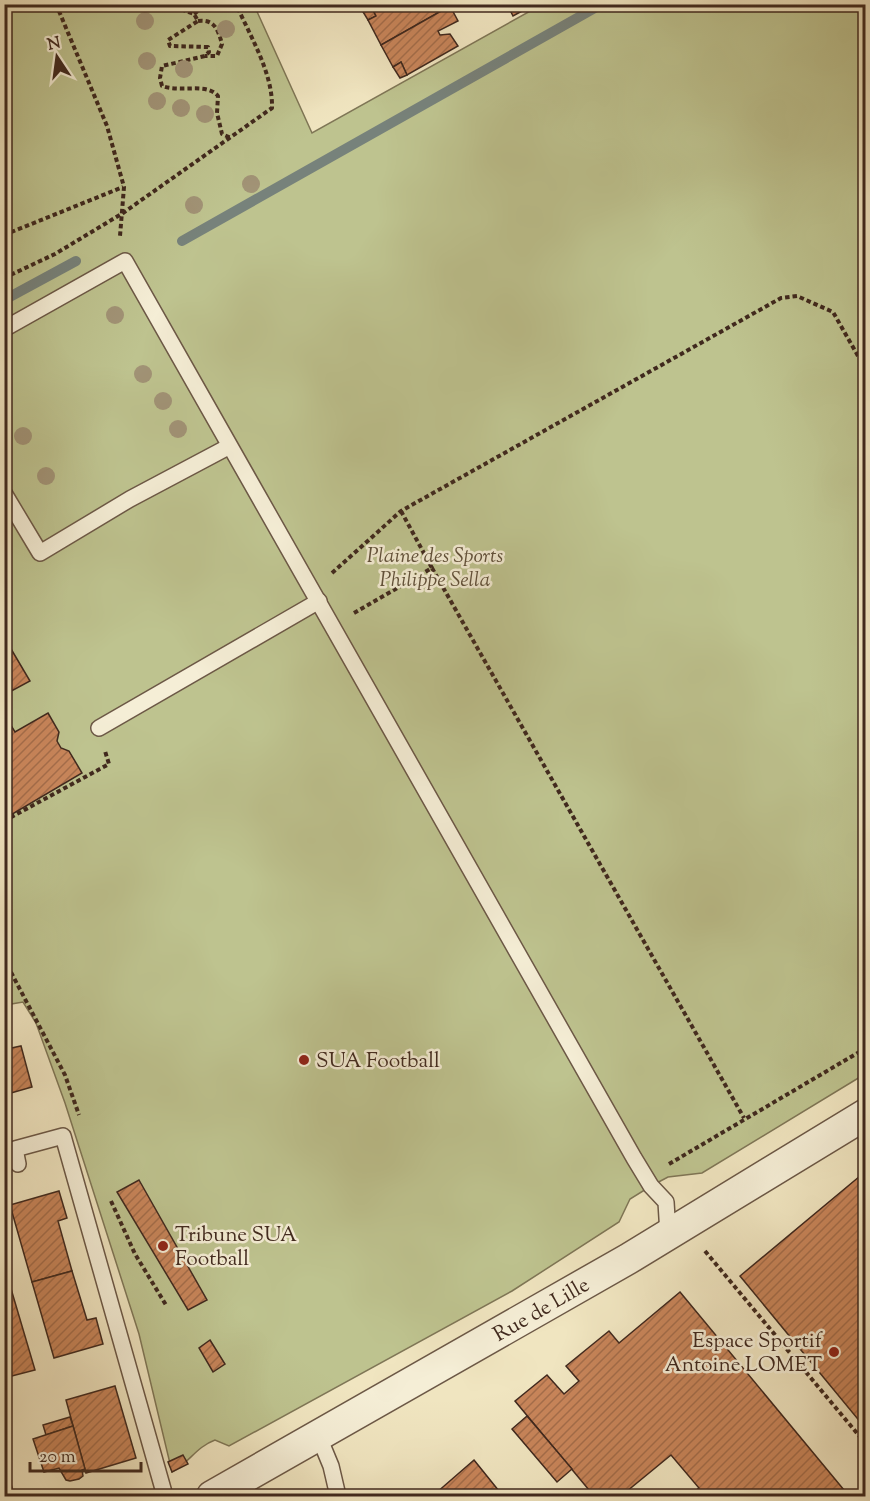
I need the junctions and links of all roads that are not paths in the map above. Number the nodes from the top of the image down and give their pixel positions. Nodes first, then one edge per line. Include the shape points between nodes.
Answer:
1 (4, 329) edge
2 (228, 447) junction
3 (4, 493) edge
4 (319, 602) junction
5 (99, 728) road end
6 (866, 1114) edge
7 (18, 1164) dead end
8 (675, 1229) junction
9 (319, 1437) junction
10 (165, 1497) edge
11 (212, 1497) edge
12 (338, 1497) edge

1 - 2 lane via 125,261
2 - 3 lane via 40,553
2 - 4 lane
4 - 5 lane
4 - 8 lane via 634,1158 666,1202
6 - 8 street, Rue de Lille
7 - 10 lane via 15,1149 63,1136
8 - 9 street, Rue de Lille
9 - 11 street, Rue de Lille
9 - 12 lane

